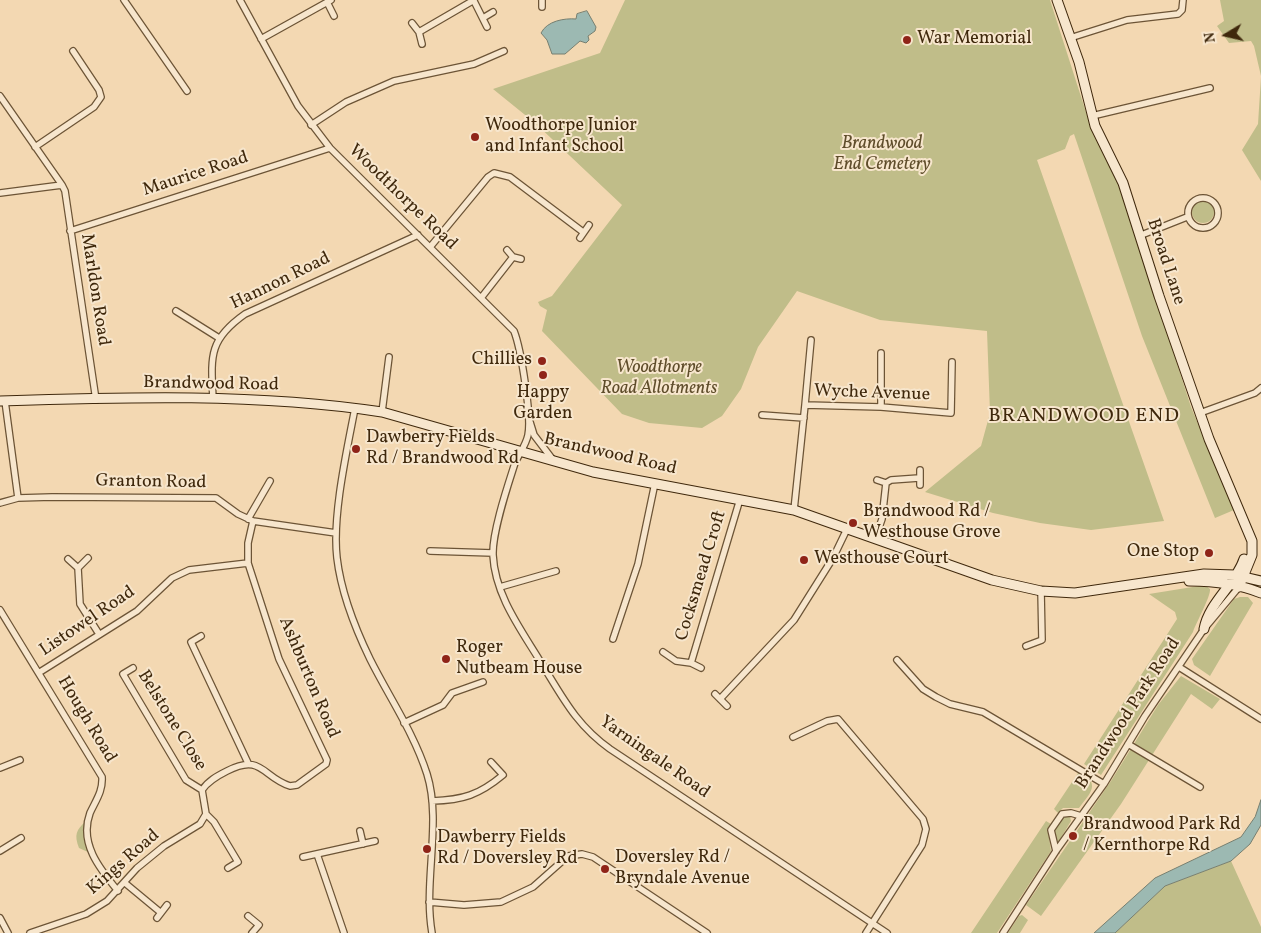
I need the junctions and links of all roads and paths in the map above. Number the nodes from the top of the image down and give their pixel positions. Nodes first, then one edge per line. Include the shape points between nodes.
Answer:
1 (124, 0) edge
2 (240, 0) edge
3 (314, 0) edge
4 (474, 0) edge
5 (542, 0) edge
6 (1057, 0) edge
7 (1183, 0) edge
8 (329, 1) edge
9 (316, 8) junction
10 (542, 8) dead end
11 (493, 12) dead end
12 (334, 16) dead end
13 (483, 18) junction
14 (412, 23) dead end
15 (487, 26) dead end
16 (420, 32) junction
17 (1070, 38) junction
18 (260, 39) junction
19 (422, 44) dead end
20 (72, 51) dead end
21 (504, 52) dead end
22 (1210, 88) dead end
23 (187, 91) dead end
24 (0, 96) edge
25 (1092, 116) junction
26 (311, 124) junction
27 (35, 147) junction
28 (330, 148) junction
29 (62, 185) junction
30 (0, 193) edge
31 (1188, 217) junction
32 (588, 225) dead end
33 (70, 231) junction
34 (418, 234) junction
35 (1139, 236) junction
36 (431, 246) junction
37 (507, 250) dead end
38 (513, 257) junction
39 (521, 259) dead end
40 (481, 298) junction
41 (176, 310) dead end
42 (219, 338) junction
43 (811, 340) dead end
44 (882, 353) dead end
45 (389, 357) dead end
46 (952, 362) dead end
47 (1261, 388) edge
48 (212, 399) junction
49 (96, 400) junction
50 (2, 401) edge
51 (805, 405) junction
52 (881, 407) junction
53 (355, 408) junction
54 (382, 412) junction
55 (1200, 413) junction
56 (762, 415) dead end
57 (529, 417) junction
58 (804, 418) junction
59 (522, 451) junction
60 (555, 462) junction
61 (920, 470) dead end
62 (919, 478) junction
63 (877, 480) dead end
64 (270, 481) dead end
65 (655, 483) junction
66 (886, 483) junction
67 (920, 485) dead end
68 (18, 498) junction
69 (740, 498) junction
70 (0, 503) edge
71 (794, 510) junction
72 (251, 520) junction
73 (847, 528) junction
74 (336, 533) junction
75 (1250, 533) junction
76 (875, 538) junction
77 (1253, 547) junction
78 (430, 551) dead end
79 (493, 553) junction
80 (88, 558) dead end
81 (68, 559) dead end
82 (248, 563) junction
83 (78, 568) junction
84 (556, 571) dead end
85 (1235, 581) junction
86 (1259, 581) edge
87 (500, 588) junction
88 (1042, 592) junction
89 (1261, 593) edge
90 (0, 610) edge
91 (1204, 629) joint
92 (99, 634) junction
93 (201, 636) dead end
94 (613, 640) dead end
95 (1026, 646) dead end
96 (664, 652) dead end
97 (897, 660) dead end
98 (691, 663) junction
99 (1179, 666) junction
100 (133, 668) dead end
101 (701, 668) dead end
102 (40, 672) junction
103 (483, 682) dead end
104 (715, 694) dead end
105 (720, 699) junction
106 (727, 706) dead end
107 (1261, 719) edge
108 (404, 723) junction
109 (793, 737) dead end
110 (1128, 744) junction
111 (20, 760) dead end
112 (491, 762) dead end
113 (248, 763) junction
114 (0, 768) edge
115 (1104, 784) junction
116 (1200, 787) dead end
117 (202, 790) junction
118 (432, 801) junction
119 (206, 814) junction
120 (1081, 816) junction
121 (360, 832) dead end
122 (21, 838) dead end
123 (375, 841) dead end
124 (363, 844) junction
125 (0, 851) edge
126 (1056, 851) junction
127 (317, 854) junction
128 (303, 857) dead end
129 (228, 868) dead end
130 (125, 883) junction
131 (118, 890) junction
132 (429, 902) junction
133 (167, 905) dead end
134 (248, 916) dead end
135 (0, 918) edge
136 (872, 923) junction
137 (48, 930) edge
138 (8, 933) edge
139 (30, 933) edge
140 (252, 933) edge
141 (344, 933) edge
142 (432, 933) edge
143 (707, 933) edge
144 (866, 933) edge
145 (887, 933) edge
146 (1003, 933) edge

1 - 23 street
2 - 18 street, Woodthorpe Road
3 - 9 street
4 - 13 street
4 - 16 street
5 - 10 street
6 - 17 street, Broad Lane
7 - 17 street via 1178,14 1127,20
8 - 9 street
8 - 12 street
9 - 18 street
11 - 13 street
13 - 15 street
14 - 16 street
16 - 19 street
17 - 25 street, Broad Lane
18 - 26 street, Woodthorpe Road
20 - 27 street via 99,90 100,100
21 - 26 street via 474,64 394,82 346,102
22 - 25 street
24 - 27 street
25 - 35 street, Broad Lane via 1123,183
26 - 28 street, Woodthorpe Road
27 - 29 street
28 - 33 street, Maurice Road
28 - 34 street, Woodthorpe Road
29 - 30 street
29 - 33 street, Marldon Road via 66,191
31 - 31 street via 1188,210 1197,200 1209,198 1218,208 1215,223 1205,228 1198,227
31 - 35 street
32 - 36 street via 582,235 510,177 494,173
33 - 49 street, Marldon Road
34 - 36 street, Woodthorpe Road
34 - 42 street, Hannon Road via 244,314 227,326
35 - 55 street, Broad Lane
36 - 40 street, Woodthorpe Road
37 - 38 street
38 - 39 street
38 - 40 street
40 - 57 street, Woodthorpe Road via 514,331
41 - 42 street
42 - 48 street, Hannon Road via 211,360
43 - 51 street
44 - 52 street
45 - 54 street
46 - 52 street, Wyche Avenue via 951,413
47 - 55 street
48 - 49 street, Brandwood Road
48 - 53 street, Brandwood Road
49 - 50 street, Brandwood Road
50 - 68 street
51 - 52 street, Wyche Avenue
51 - 58 street, Wyche Avenue
53 - 54 street, Brandwood Road
53 - 74 street
54 - 59 street, Brandwood Road
55 - 75 street, Broad Lane via 1221,470
56 - 58 street
57 - 59 street, Woodthorpe Road via 528,436
57 - 60 street, Woodthorpe Road via 534,435
58 - 71 street, Wyche Avenue
59 - 60 street, Brandwood Road
59 - 79 street, Yarningale Road via 498,522
60 - 65 street, Brandwood Road
61 - 62 street
62 - 66 street
62 - 67 street
63 - 66 street
64 - 72 street, Ashburton Road
65 - 69 street, Brandwood Road
65 - 94 street via 638,564
66 - 76 street via 882,518
68 - 70 street
68 - 72 street, Granton Road via 216,498
69 - 71 street, Brandwood Road
69 - 98 street, Cocksmead Croft
71 - 73 street, Brandwood Road
72 - 74 street, Granton Road
72 - 82 street, Ashburton Road
73 - 76 street, Brandwood Road
73 - 105 street via 833,558 794,620
74 - 108 street via 337,558 352,616 370,660
75 - 77 street, Broad Lane
75 - 85 street via 1249,546
76 - 88 street, Brandwood Road via 992,580
77 - 85 street
77 - 86 street, Broad Lane via 1252,569
78 - 79 street
79 - 87 street, Yarningale Road
80 - 83 street
81 - 83 street
82 - 92 street, Listowel Road via 188,570 172,578 137,611
82 - 113 street, Ashburton Road via 279,659 327,760 323,769 290,786
83 - 92 street via 80,604
84 - 87 street
85 - 86 street
85 - 88 street, Brandwood Road via 1174,580 1074,593
85 - 89 street
85 - 91 street, Brandwood Park Road via 1206,617
87 - 136 street, Yarningale Road via 506,606 572,714 594,738
88 - 95 street via 1042,640
90 - 102 street, Listowel Road
91 - 99 street, Brandwood Park Road
92 - 102 street, Listowel Road
93 - 113 street via 191,642
96 - 98 street, Cocksmead Croft via 676,661
97 - 115 street via 923,689 936,697 982,712
98 - 101 street, Cocksmead Croft
99 - 107 street
99 - 110 street, Brandwood Park Road
100 - 117 street, Belstone Close via 123,674 186,780
102 - 131 street, Hough Road via 102,777 103,786 90,814 86,838 94,858
103 - 108 street via 452,694 443,705
104 - 105 street
105 - 106 street
108 - 118 street via 427,776
109 - 136 street via 838,719 923,819 926,829 922,845
110 - 115 street, Brandwood Park Road
110 - 116 street
111 - 114 street
112 - 118 street via 503,775 485,790 463,798
113 - 117 street via 221,774
115 - 120 street, Brandwood Park Road
117 - 119 street
118 - 132 street
119 - 129 street via 238,862
119 - 130 street, Kings Road via 200,824 164,846 137,868
120 - 126 street, Brandwood Park Road
120 - 126 street, Brandwood Park Road via 1062,814 1051,830
121 - 124 street
122 - 125 street
123 - 124 street
124 - 127 street
126 - 146 street, Brandwood Park Road
127 - 128 street
127 - 141 street
130 - 131 street, Kings Road
130 - 133 street via 159,915
131 - 137 street, Kings Road via 86,914
132 - 142 street
132 - 143 street via 464,905 501,902 533,887 568,856 582,854 593,857
134 - 140 street via 259,925
135 - 138 street
136 - 144 street
136 - 145 street, Yarningale Road
137 - 139 street, Kings Road

